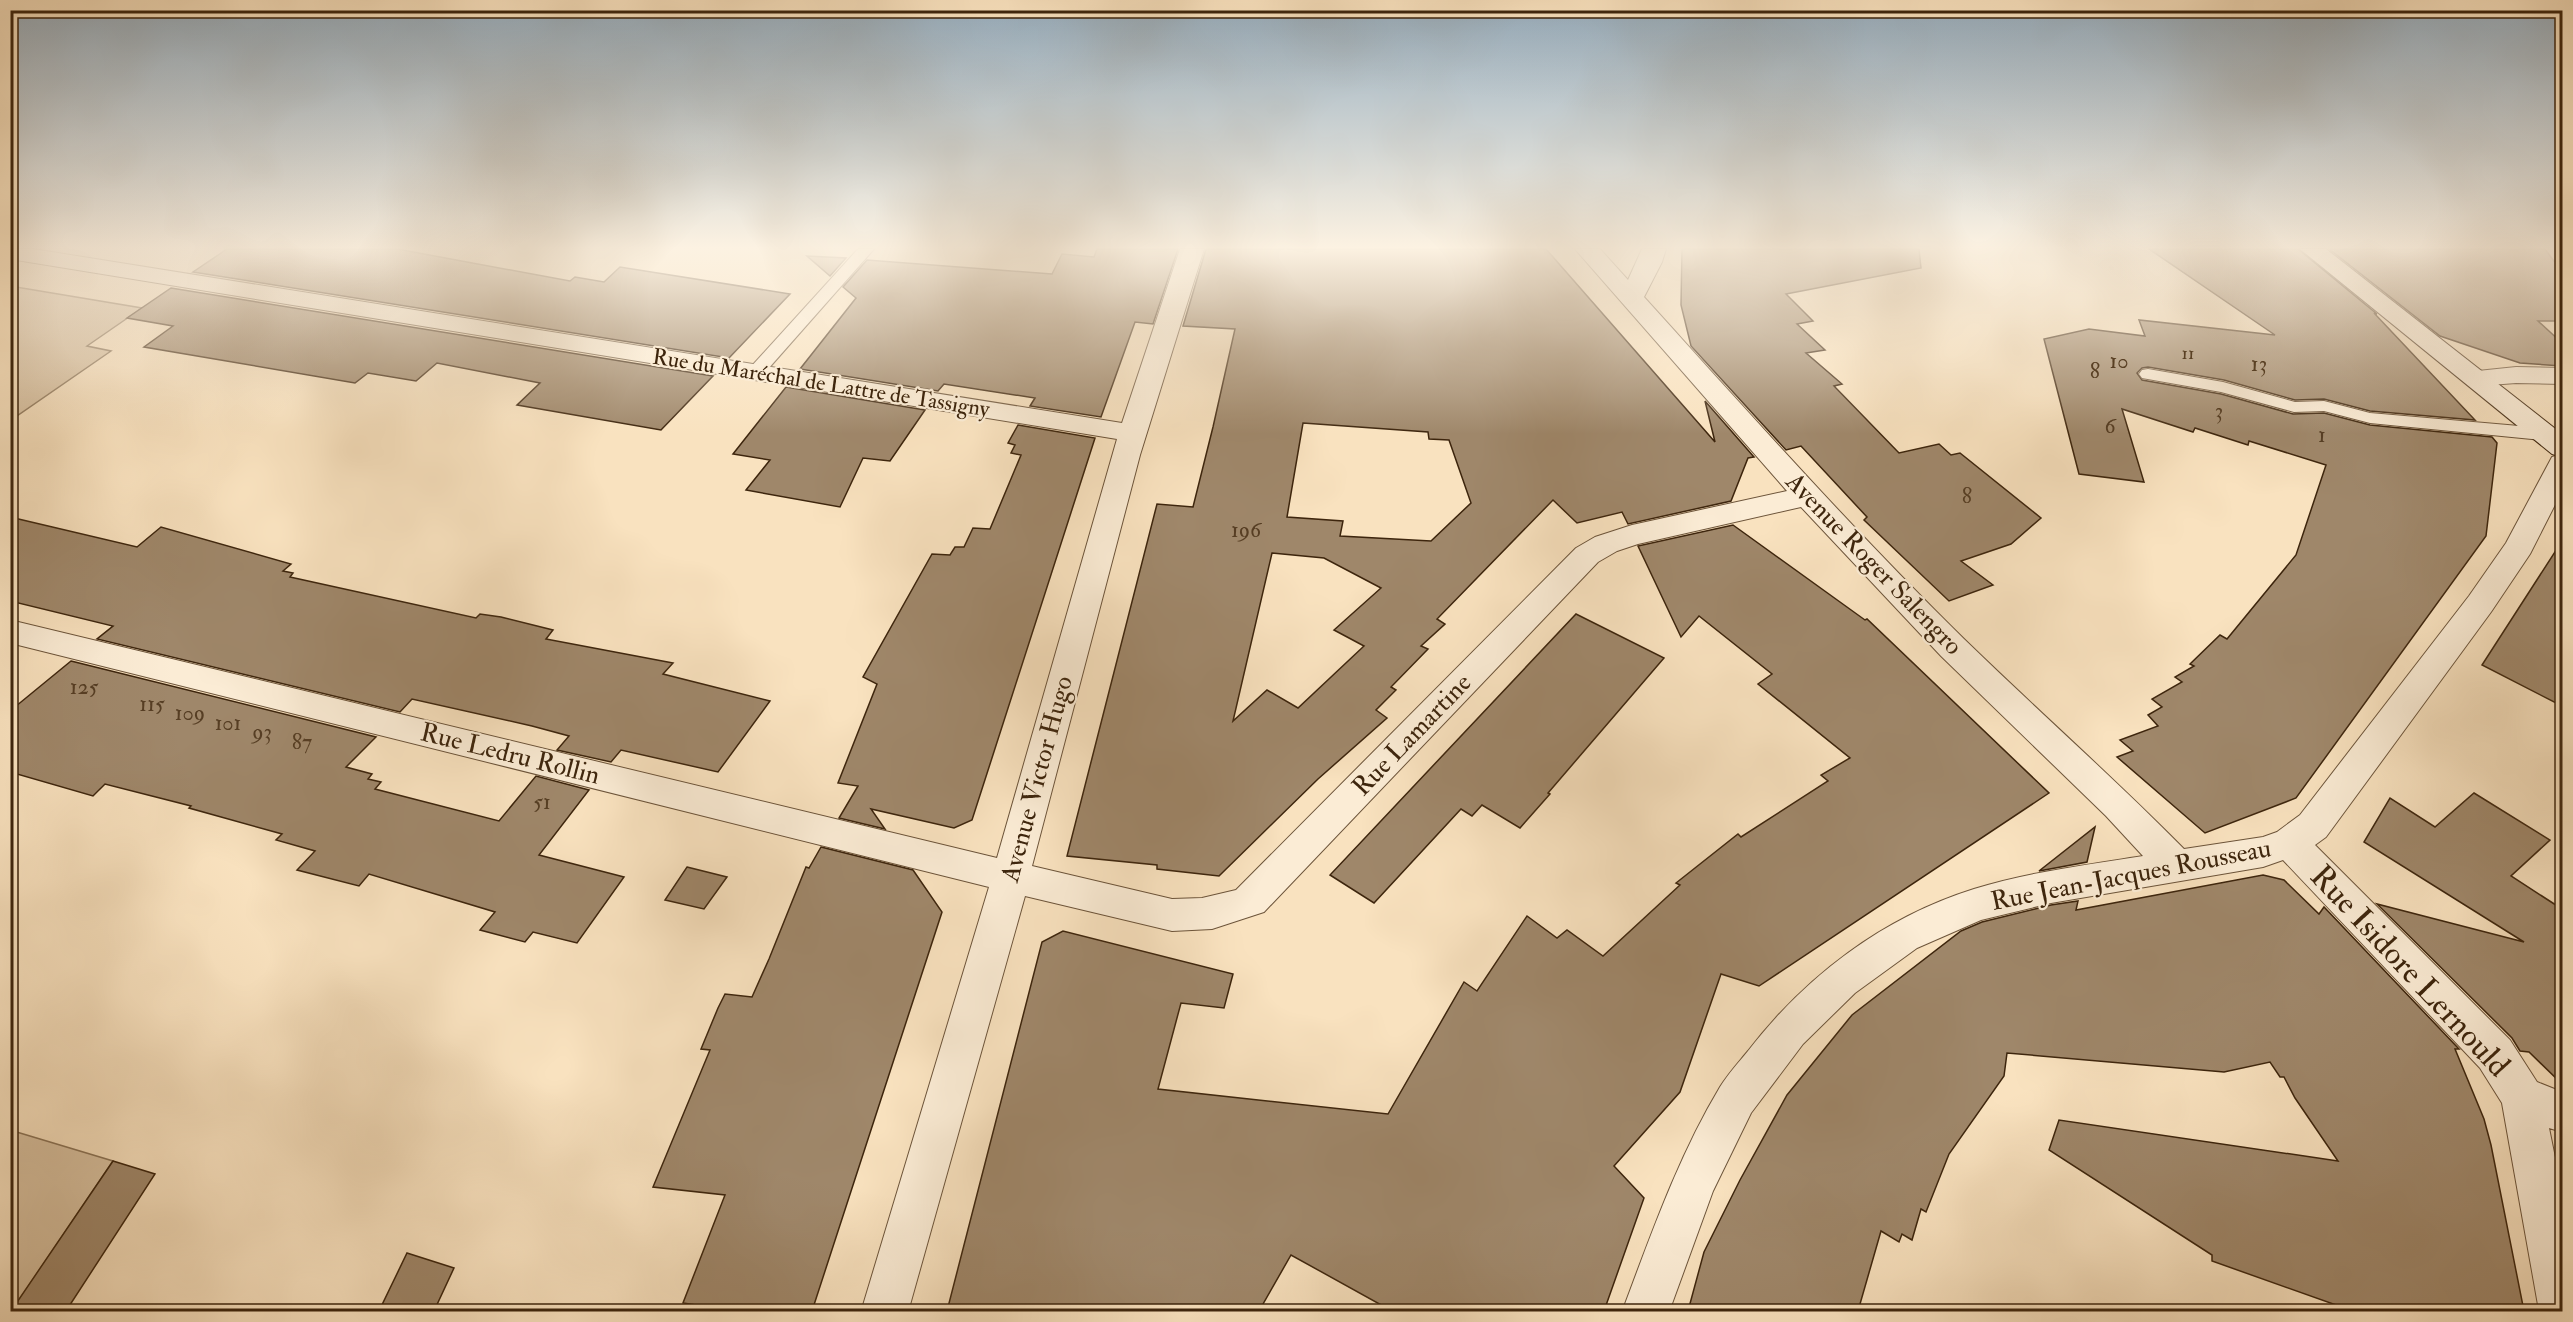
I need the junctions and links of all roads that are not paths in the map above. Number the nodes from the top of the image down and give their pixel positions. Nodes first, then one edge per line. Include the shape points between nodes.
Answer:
1 (370, 311) edge
2 (810, 311) edge
3 (1172, 311) edge
4 (1644, 311) edge
5 (2391, 311) edge
6 (754, 373) junction
7 (2148, 374) dead end
8 (2562, 376) edge
9 (2477, 378) junction
10 (1133, 432) junction
11 (2553, 441) edge
12 (2562, 463) edge
13 (1806, 495) junction
14 (10, 631) edge
15 (2290, 843) junction
16 (2176, 866) junction
17 (1010, 877) junction
18 (2542, 1105) edge
19 (2562, 1305) edge
20 (884, 1311) edge
21 (1646, 1311) edge

1 - 6 street, Rue du Maréchal de Lattre de Tassigny
2 - 6 lane
3 - 10 street, Avenue Victor Hugo
4 - 13 street, Avenue Roger Salengro
5 - 9 street
6 - 10 street, Rue du Maréchal de Lattre de Tassigny
7 - 11 lane via 2223,387 2294,407 2324,406 2370,418
8 - 9 street
9 - 11 street
10 - 17 street, Avenue Victor Hugo
12 - 15 street, Rue Jean-Jacques Rousseau via 2519,547 2480,604 2313,826
13 - 16 street, Avenue Roger Salengro via 1953,648 2119,806
13 - 17 street, Rue Lamartine via 1632,535 1587,555 1250,901 1198,917 1172,915
14 - 17 street, Rue Ledru Rollin
15 - 16 street, Rue Jean-Jacques Rousseau via 2263,852
15 - 18 street, Rue Isidore Lernould
16 - 21 street, Rue Jean-Jacques Rousseau via 2051,887 1976,905 1903,936 1841,980 1788,1031 1736,1099 1694,1182
17 - 20 street, Avenue Victor Hugo
18 - 19 street

